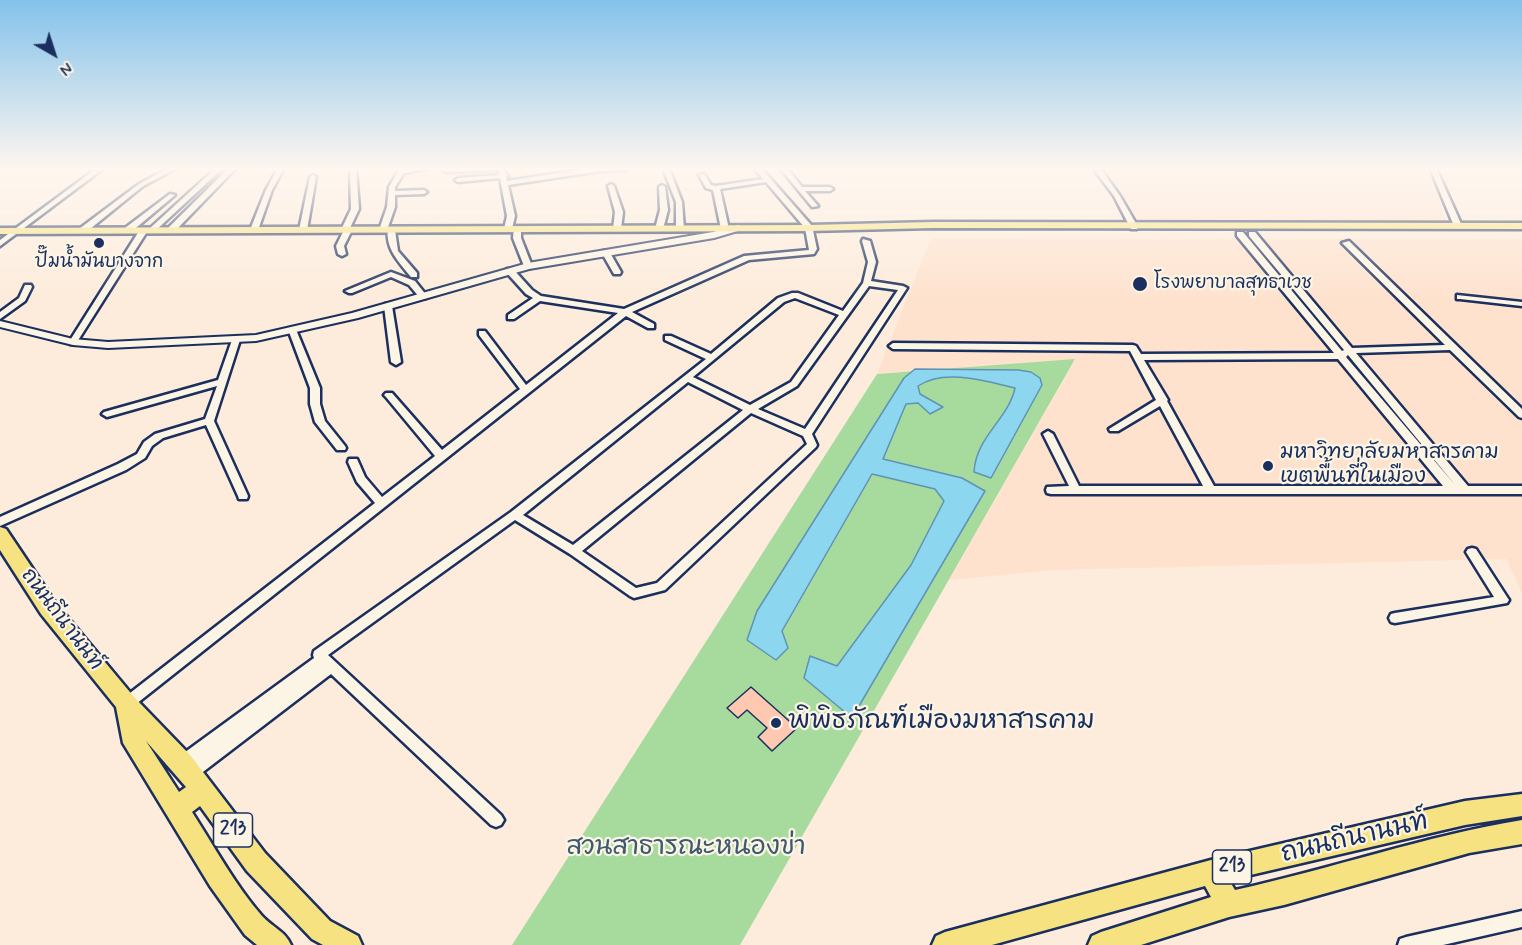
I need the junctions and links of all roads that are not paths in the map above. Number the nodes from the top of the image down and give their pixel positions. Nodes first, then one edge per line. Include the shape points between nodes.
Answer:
1 (44, 212) edge
2 (106, 212) edge
3 (151, 212) edge
4 (168, 212) edge
5 (189, 212) edge
6 (261, 212) edge
7 (306, 212) edge
8 (354, 212) edge
9 (390, 212) edge
10 (510, 212) edge
11 (619, 212) edge
12 (663, 212) edge
13 (679, 212) edge
14 (721, 212) edge
15 (795, 212) edge
16 (1126, 212) edge
17 (1452, 212) edge
18 (1458, 226) junction
19 (1522, 226) edge
20 (1134, 227) junction
21 (725, 228) junction
22 (738, 228) junction
23 (809, 228) junction
24 (513, 229) junction
25 (617, 229) junction
26 (658, 229) junction
27 (680, 229) junction
28 (128, 230) junction
29 (147, 230) junction
30 (171, 230) junction
31 (254, 230) junction
32 (303, 230) junction
33 (346, 230) junction
34 (387, 230) junction
35 (856, 230) junction
36 (1409, 230) junction
37 (0, 231) edge
38 (19, 231) junction
39 (82, 231) junction
40 (1246, 234) junction
41 (1522, 234) edge
42 (866, 241) dead end
43 (1346, 243) dead end
44 (0, 244) edge
45 (606, 253) junction
46 (342, 254) dead end
47 (528, 267) junction
48 (510, 271) junction
49 (618, 272) dead end
50 (414, 275) dead end
51 (1273, 275) junction
52 (1286, 275) junction
53 (867, 283) junction
54 (28, 287) dead end
55 (349, 291) dead end
56 (423, 296) junction
57 (1292, 297) junction
58 (1305, 297) junction
59 (1460, 297) dead end
60 (539, 298) junction
61 (1522, 304) edge
62 (388, 306) junction
63 (625, 312) junction
64 (844, 314) junction
65 (0, 316) edge
66 (511, 317) dead end
67 (1310, 319) junction
68 (1323, 319) junction
69 (0, 324) edge
70 (651, 326) dead end
71 (293, 332) junction
72 (482, 333) dead end
73 (668, 338) dead end
74 (236, 340) junction
75 (73, 342) junction
76 (893, 346) dead end
77 (1451, 347) junction
78 (1345, 353) junction
79 (1139, 357) junction
80 (712, 358) junction
81 (396, 362) dead end
82 (687, 378) junction
83 (1362, 381) junction
84 (1375, 381) junction
85 (222, 382) junction
86 (525, 389) junction
87 (389, 395) dead end
88 (1163, 400) junction
89 (1380, 403) junction
90 (1394, 404) junction
91 (750, 409) junction
92 (107, 414) dead end
93 (1522, 415) edge
94 (209, 421) junction
95 (1114, 429) dead end
96 (807, 434) junction
97 (1048, 434) dead end
98 (1407, 435) junction
99 (1420, 436) junction
100 (340, 448) dead end
101 (441, 456) junction
102 (353, 462) dead end
103 (1210, 489) junction
104 (1051, 490) dead end
105 (1076, 490) junction
106 (1452, 490) junction
107 (1466, 490) junction
108 (1522, 490) edge
109 (243, 496) dead end
110 (381, 503) junction
111 (515, 515) junction
112 (0, 522) edge
113 (0, 534) edge
114 (574, 551) junction
115 (1472, 552) dead end
116 (1395, 618) dead end
117 (327, 663) junction
118 (126, 704) junction
119 (192, 775) junction
120 (1522, 805) edge
121 (176, 809) junction
122 (496, 820) dead end
123 (1522, 832) edge
124 (1211, 872) junction
125 (1229, 904) junction
126 (1522, 919) edge
127 (278, 945) edge
128 (350, 945) edge
129 (945, 945) edge
130 (1101, 945) edge
131 (1406, 945) edge

1 - 38 street
2 - 39 street
3 - 28 street
4 - 29 street
5 - 30 street
6 - 31 street
7 - 32 street
8 - 33 street
9 - 34 street
10 - 24 street
11 - 25 street
12 - 26 street
13 - 27 street
14 - 21 street
15 - 23 street
16 - 20 street
17 - 18 street
18 - 19 main road
18 - 36 main road
20 - 35 main road
20 - 36 main road
21 - 22 main road
21 - 27 main road
22 - 23 main road
22 - 45 street
23 - 35 main road
23 - 63 street via 811,252 747,258
24 - 25 main road
24 - 34 main road
24 - 47 street
25 - 26 main road
26 - 27 main road
28 - 29 main road
28 - 39 main road
29 - 30 main road
29 - 75 street
30 - 31 main road
31 - 32 main road
32 - 33 main road
33 - 34 main road
33 - 46 street via 340,246
34 - 50 street via 398,259
35 - 40 main road
36 - 40 main road
36 - 41 main road
37 - 38 main road
38 - 39 main road
38 - 44 street
40 - 51 street
40 - 52 street
42 - 53 street via 872,262
43 - 77 street
45 - 47 street
45 - 49 street
47 - 48 street
48 - 56 street
48 - 60 street
51 - 52 street
51 - 57 street
52 - 58 street
53 - 64 street
53 - 96 street via 903,288
54 - 65 street via 22,299
55 - 56 street via 391,274 412,283
56 - 62 street
57 - 58 street
57 - 67 street
58 - 68 street
59 - 61 street
60 - 63 street
60 - 66 street
62 - 71 street
62 - 81 street
63 - 70 street
63 - 86 street
64 - 80 street via 795,295 786,297
64 - 91 street via 794,384
67 - 68 street
67 - 78 street
68 - 78 street
69 - 75 street
71 - 74 street
71 - 100 street via 315,388 320,422
72 - 86 street
73 - 80 street
74 - 75 street via 111,345
74 - 85 street
76 - 79 street via 1133,348
77 - 78 street
77 - 93 street
78 - 79 street
78 - 83 street
78 - 84 street
79 - 88 street
80 - 82 street
82 - 91 street
82 - 111 street
83 - 84 street
83 - 89 street
84 - 90 street
85 - 92 street
85 - 94 street
86 - 101 street
87 - 101 street
88 - 95 street
88 - 103 street
89 - 90 street
89 - 98 street
90 - 99 street
91 - 96 street
91 - 114 street
94 - 109 street
94 - 112 street via 159,436 141,456 122,467
96 - 114 street via 812,445 661,588 634,593
97 - 105 street
98 - 99 street
98 - 106 street
99 - 107 street
101 - 110 street
102 - 110 street
103 - 105 street
103 - 106 street
104 - 105 street
106 - 107 street
107 - 108 street
110 - 118 street
111 - 114 street
111 - 117 street via 319,656
113 - 118 main road, ถนนถีนานนท์ / 213 via 48,608
115 - 116 street via 1503,600
117 - 119 street
117 - 122 street
118 - 119 main road, ถนนถีนานนท์ / 213
118 - 121 main road, 213 via 131,736
119 - 121 main road
119 - 128 main road, ถนนถีนานนท์ / 213 via 256,862 321,930
120 - 124 main road, ถนนถีนานนท์ / 213 via 1465,813
121 - 127 main road, 213 via 254,926
123 - 125 main road, ถนนถีนานนท์ / 213 via 1469,841
124 - 125 main road
124 - 129 main road, ถนนถีนานนท์ / 213
125 - 130 main road, ถนนถีนานนท์ / 213
126 - 131 street

